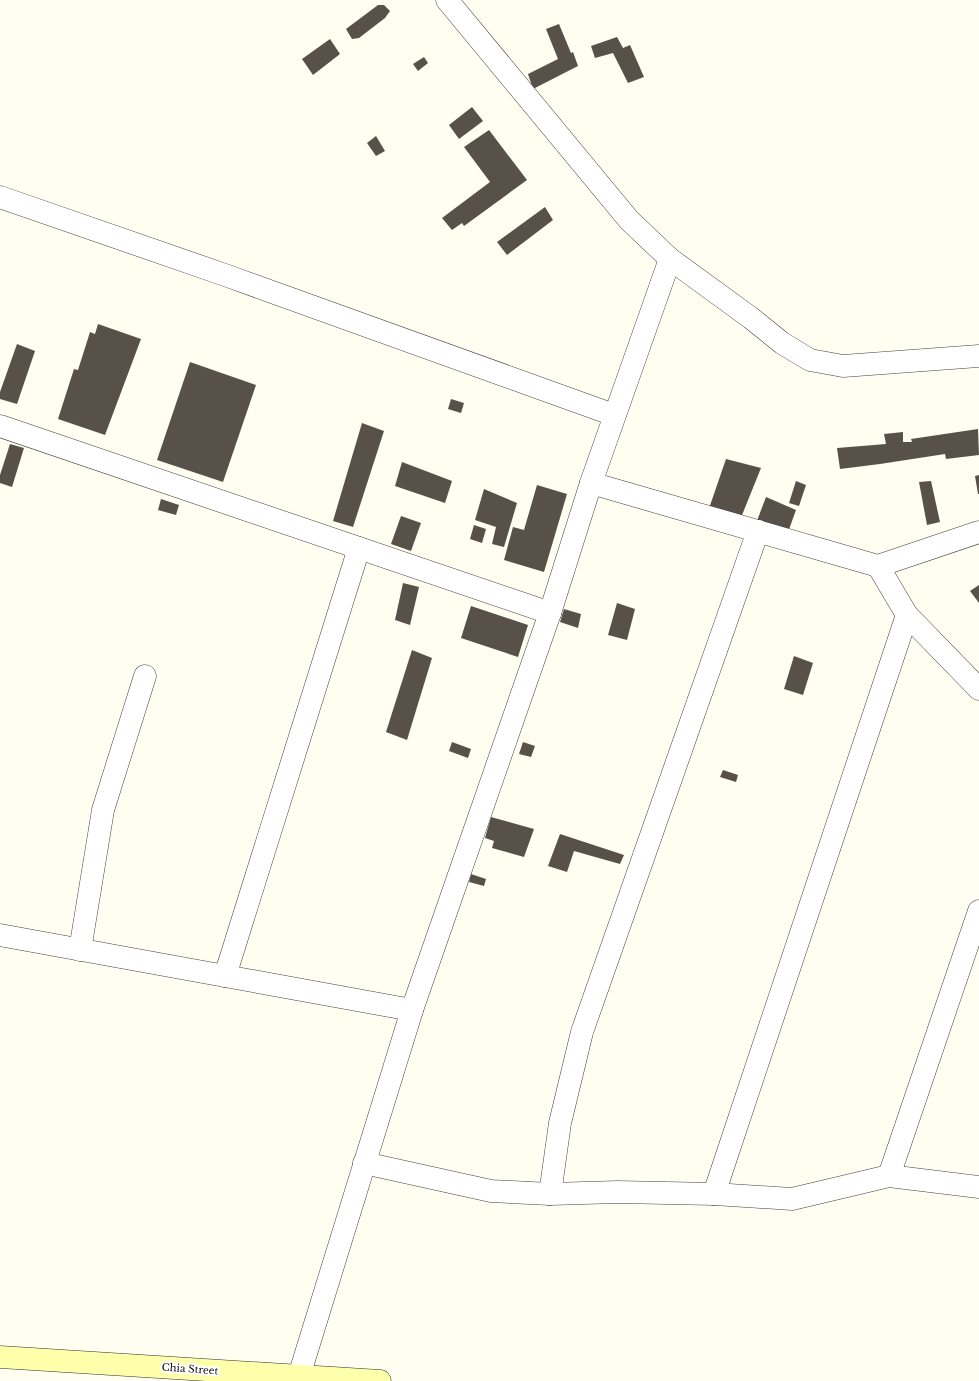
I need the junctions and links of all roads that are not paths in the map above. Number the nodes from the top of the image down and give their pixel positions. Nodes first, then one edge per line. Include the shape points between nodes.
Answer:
1 (447, 0) edge
2 (0, 197) edge
3 (670, 259) junction
4 (979, 356) edge
5 (614, 415) junction
6 (0, 426) edge
7 (591, 483) junction
8 (758, 531) junction
9 (979, 532) edge
10 (359, 548) junction
11 (878, 566) junction
12 (550, 614) junction
13 (907, 615) junction
14 (146, 676) dead end
15 (979, 689) edge
16 (979, 911) edge
17 (0, 935) edge
18 (80, 950) junction
19 (225, 976) junction
20 (412, 1010) junction
21 (364, 1163) junction
22 (889, 1176) junction
23 (979, 1187) edge
24 (550, 1194) junction
25 (714, 1194) junction
26 (0, 1357) edge
27 (299, 1376) junction
28 (380, 1381) edge

1 - 3 street via 629,220
2 - 5 street
3 - 4 street via 782,343 810,360 843,366
3 - 5 street
5 - 7 street
6 - 10 street
7 - 8 street
7 - 12 street
8 - 11 street
8 - 24 street via 582,1032 560,1123
9 - 11 street
10 - 12 street
10 - 19 street
11 - 13 street
12 - 20 street
13 - 15 street
13 - 25 street
14 - 18 street via 103,810
16 - 22 street
17 - 18 street
18 - 19 street
19 - 20 street
20 - 21 street
21 - 24 street via 491,1191
21 - 27 street
22 - 23 street
22 - 25 street via 792,1199
24 - 25 street
26 - 27 main road, Chia Street
27 - 28 main road, Chia Street

